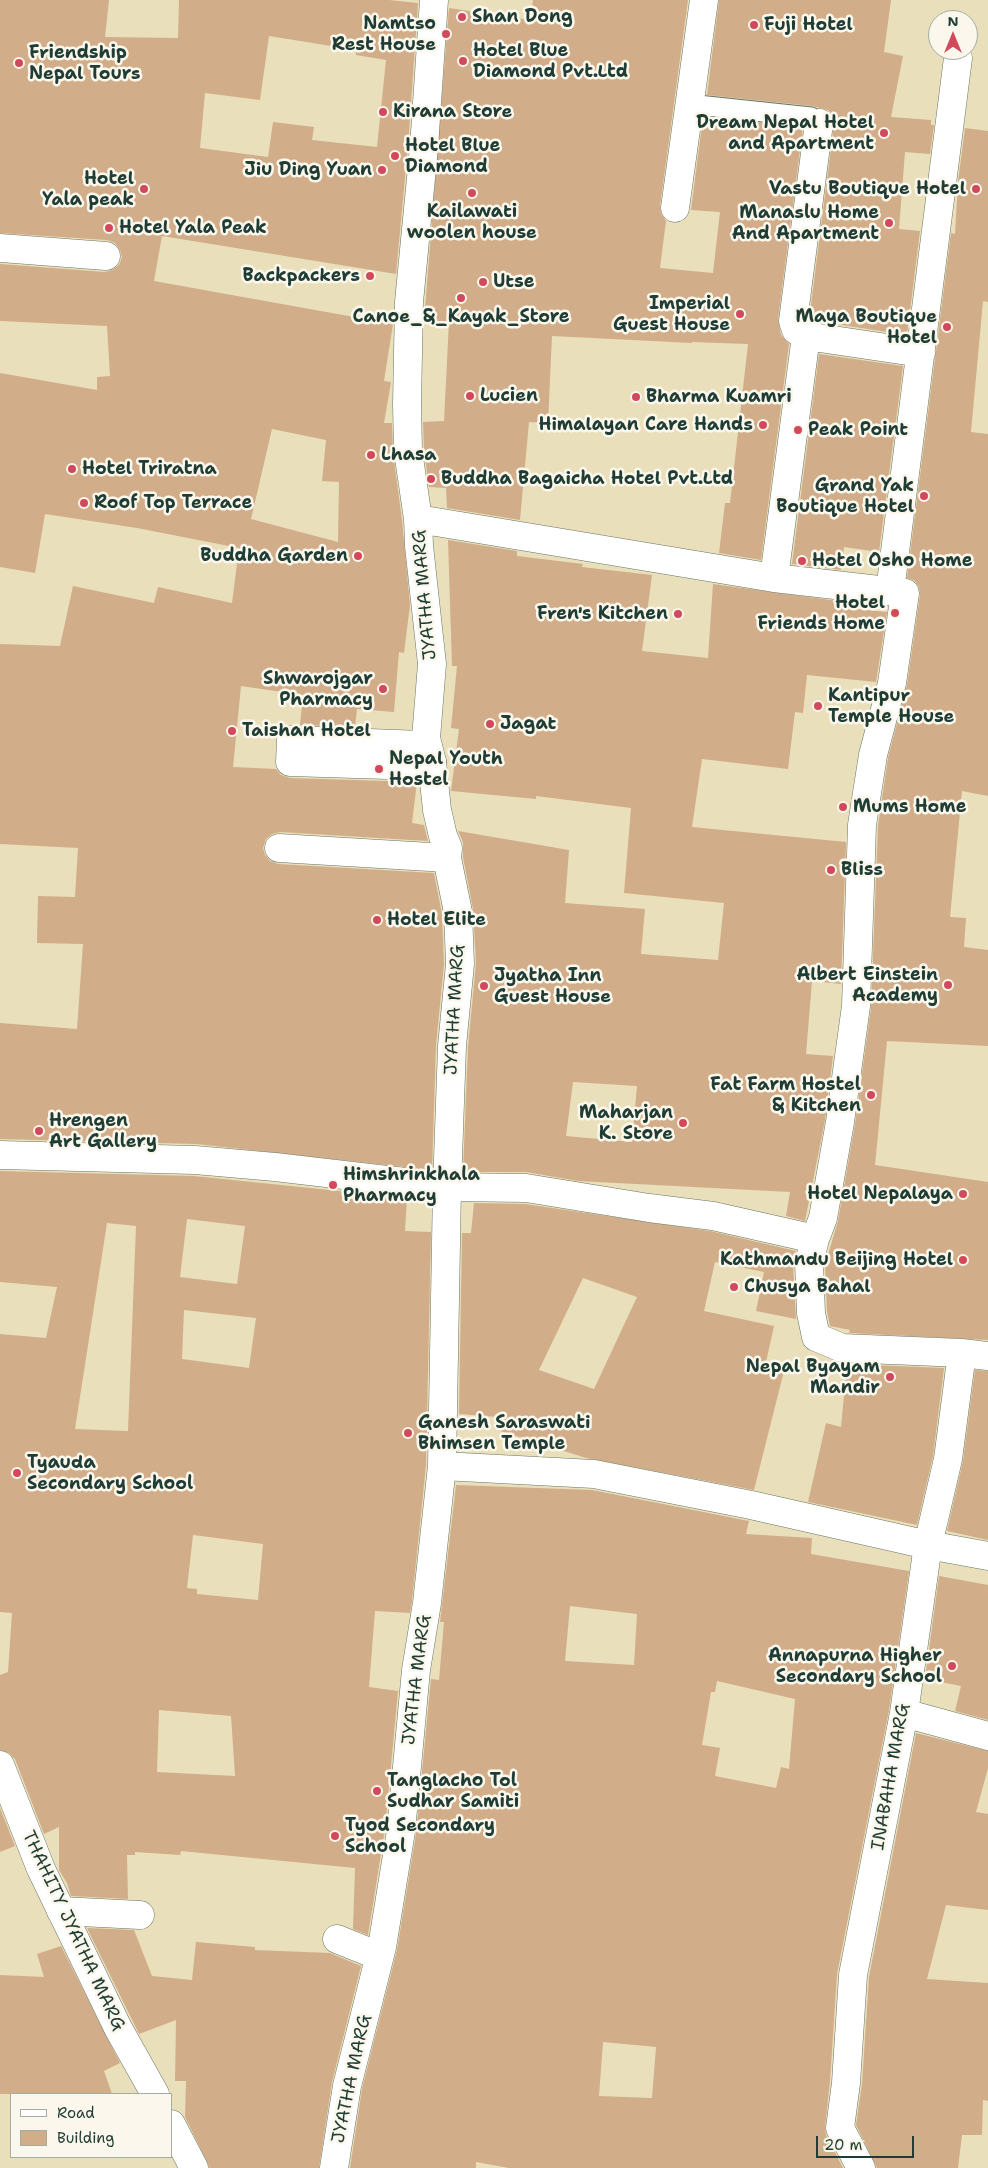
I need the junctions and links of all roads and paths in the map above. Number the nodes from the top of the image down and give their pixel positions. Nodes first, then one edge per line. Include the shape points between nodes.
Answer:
1 (434, 0) edge
2 (704, 0) edge
3 (958, 60) edge
4 (688, 104) junction
5 (819, 123) joint
6 (674, 208) dead end
7 (0, 248) edge
8 (106, 256) dead end
9 (806, 336) junction
10 (920, 353) junction
11 (418, 519) junction
12 (465, 542) dead end
13 (419, 546) junction
14 (774, 578) junction
15 (890, 591) junction
16 (279, 848) dead end
17 (447, 858) junction
18 (0, 1154) edge
19 (447, 1186) junction
20 (815, 1239) junction
21 (975, 1355) edge
22 (442, 1466) junction
23 (928, 1546) junction
24 (988, 1556) edge
25 (904, 1713) junction
26 (988, 1736) edge
27 (0, 1765) edge
28 (61, 1912) junction
29 (140, 1915) dead end
30 (337, 1939) dead end
31 (379, 1956) junction
32 (154, 2093) edge
33 (172, 2126) edge
34 (194, 2168) edge
35 (334, 2168) edge
36 (861, 2168) edge

1 - 11 street, JYATHA MARG via 409,302 408,451
2 - 4 street
3 - 10 street
4 - 5 lane via 810,117
4 - 6 street
5 - 9 street via 793,321 796,330
7 - 8 street
9 - 10 street
9 - 14 street
10 - 15 street
11 - 13 street, JYATHA MARG
11 - 14 street
12 - 13 street via 432,540
13 - 17 street, JYATHA MARG via 432,664 426,738 442,836 448,848
14 - 15 street
15 - 20 street via 905,593 892,683 874,755 862,825 861,908 852,1035 824,1218
16 - 17 street
17 - 19 street, JYATHA MARG via 458,912 460,964 452,1046
18 - 19 street via 275,1166
19 - 20 street via 526,1188 714,1216
19 - 22 street, JYATHA MARG
20 - 21 street via 809,1263 810,1313 816,1337 842,1348
21 - 23 street, INABAHA MARG
22 - 23 street via 594,1474 751,1505
22 - 31 street, JYATHA MARG via 416,1670 401,1831
23 - 24 street
23 - 25 street, INABAHA MARG
25 - 26 street
25 - 36 street, INABAHA MARG via 853,1975 840,2128
27 - 28 street, THAHITY JYATHA MARG
28 - 29 street
28 - 32 street, THAHITY JYATHA MARG via 118,2028
30 - 31 street
31 - 35 street, JYATHA MARG via 347,2086
33 - 34 street

